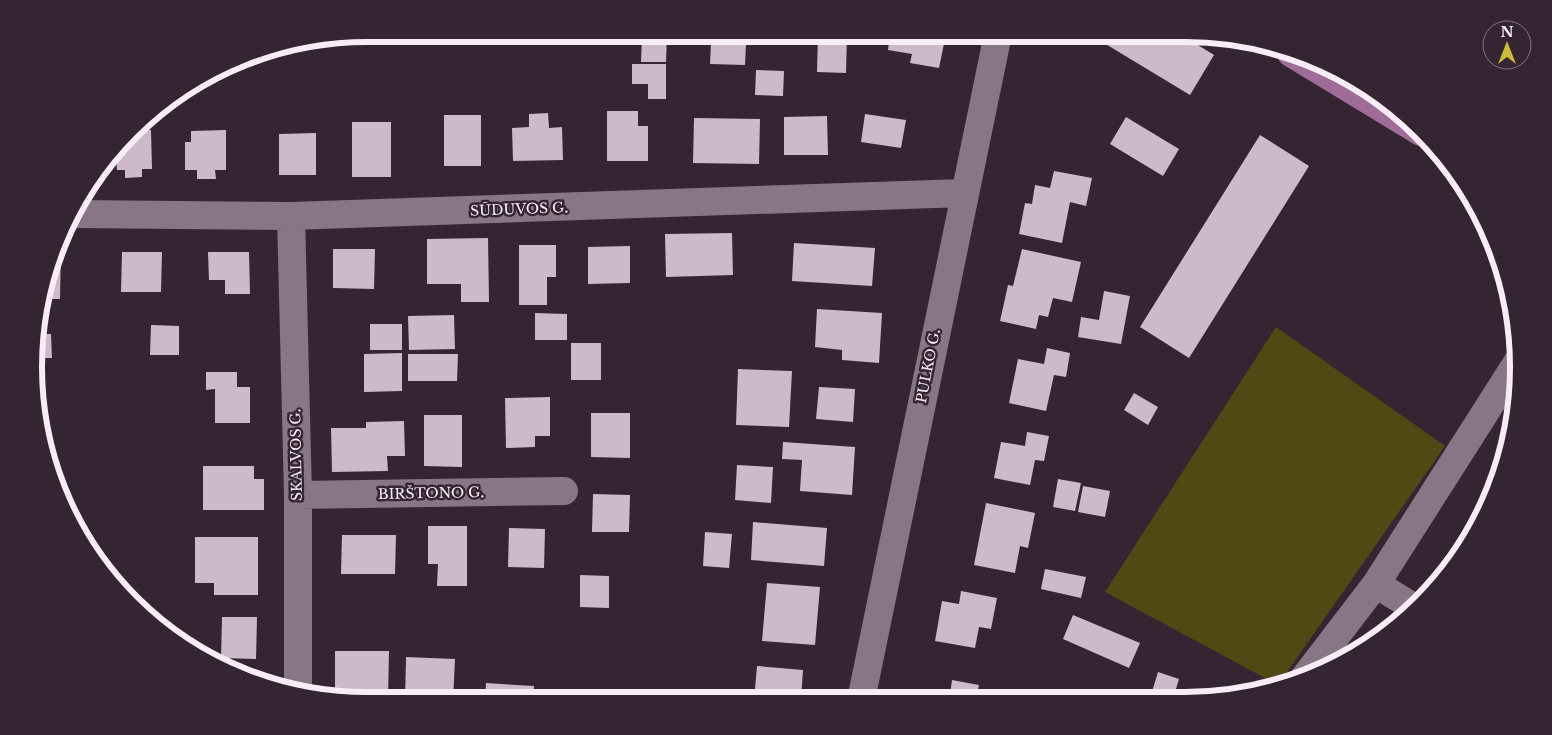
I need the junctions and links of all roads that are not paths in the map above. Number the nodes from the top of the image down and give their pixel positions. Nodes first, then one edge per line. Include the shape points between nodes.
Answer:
1 (996, 42) edge
2 (1334, 79) edge
3 (1371, 102) edge
4 (963, 193) junction
5 (81, 214) edge
6 (291, 216) junction
7 (1510, 374) edge
8 (564, 491) dead end
9 (298, 495) junction
10 (1376, 584) junction
11 (1407, 604) edge
12 (1313, 666) edge
13 (298, 685) edge
14 (862, 692) edge

1 - 4 street, PULKO G.
2 - 3 main road
4 - 6 street, SŪDUVOS G.
4 - 14 street, PULKO G.
5 - 6 street, SŪDUVOS G.
6 - 9 street, SKALVOS G.
7 - 10 street
8 - 9 street, BIRŠTONO G.
9 - 13 street, SKALVOS G.
10 - 11 street
10 - 12 street

